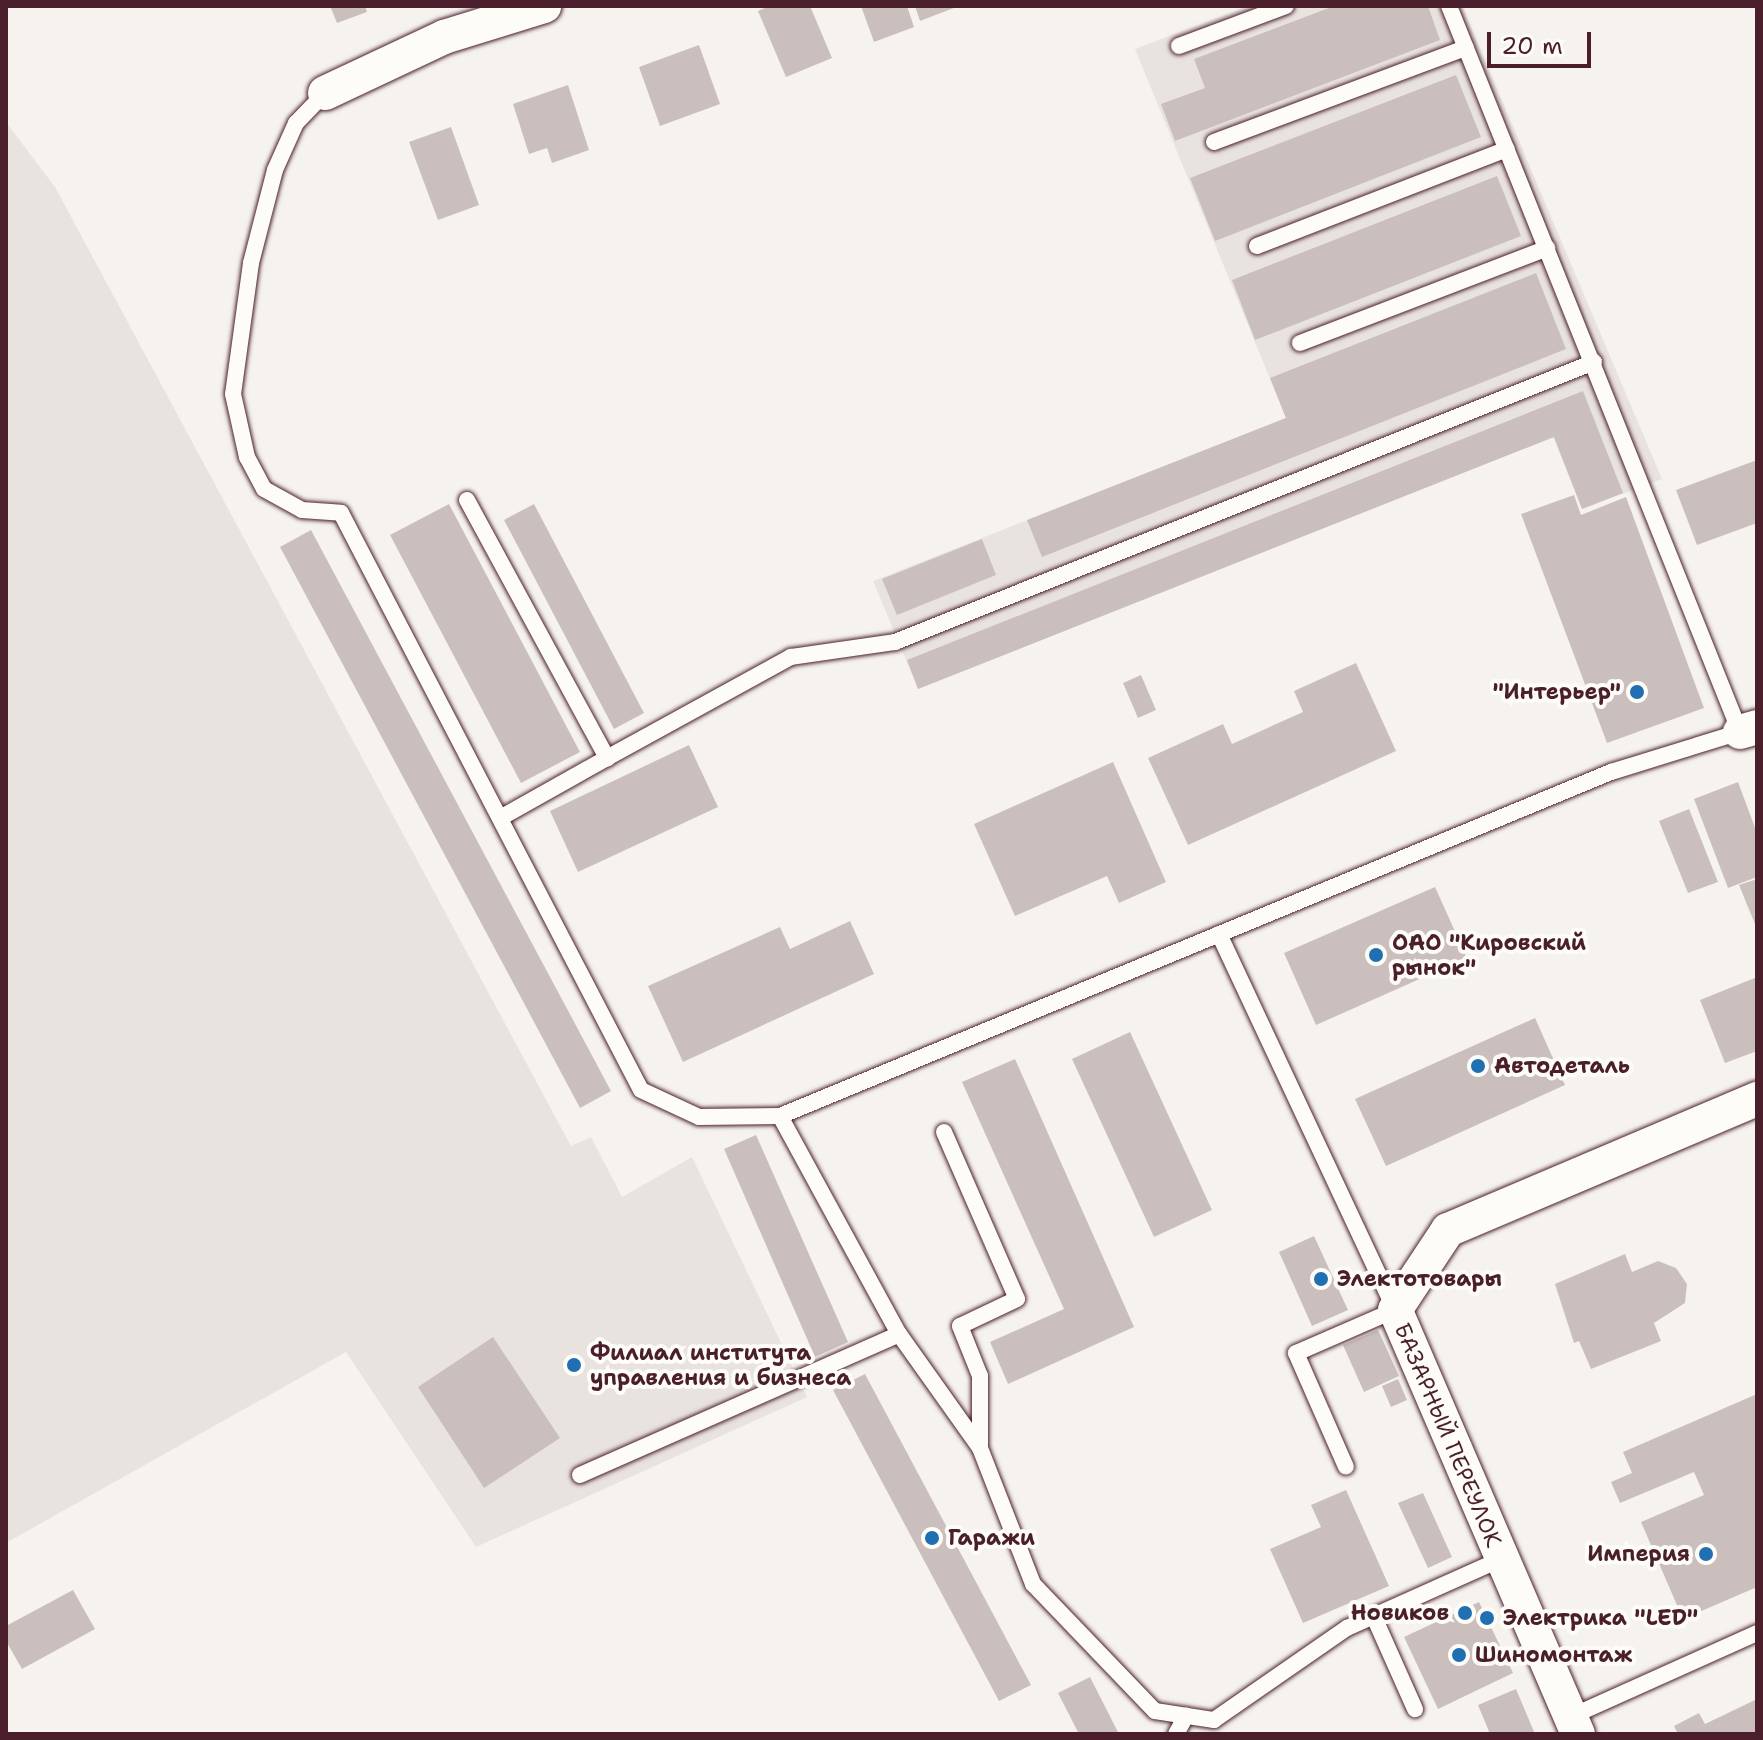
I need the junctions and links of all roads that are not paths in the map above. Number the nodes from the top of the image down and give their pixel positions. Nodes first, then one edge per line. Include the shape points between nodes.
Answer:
1 (544, 6) edge
2 (1286, 6) edge
3 (1449, 6) edge
4 (1179, 46) dead end
5 (1466, 48) junction
6 (325, 93) joint
7 (1214, 142) dead end
8 (1507, 149) junction
9 (1257, 246) dead end
10 (1547, 248) junction
11 (1300, 343) dead end
12 (1594, 362) junction
13 (467, 500) dead end
14 (1749, 730) edge
15 (607, 758) junction
16 (502, 817) junction
17 (1219, 934) junction
18 (1757, 1099) edge
19 (780, 1116) junction
20 (944, 1132) dead end
21 (1395, 1310) junction
22 (899, 1334) junction
23 (980, 1448) junction
24 (1346, 1467) dead end
25 (580, 1475) dead end
26 (1501, 1559) junction
27 (1374, 1617) junction
28 (1757, 1633) edge
29 (1415, 1709) dead end
30 (1186, 1716) junction
31 (1574, 1726) edge
32 (1176, 1734) edge

1 - 6 street via 444,37
2 - 4 lane
3 - 5 lane
5 - 7 lane
5 - 8 lane
6 - 16 lane via 296,123 271,186 234,357 239,429 264,489 302,510 341,513
8 - 9 lane
8 - 10 lane
10 - 11 lane
10 - 12 lane
12 - 14 lane
12 - 15 lane via 895,642 791,657
13 - 15 lane
14 - 17 lane via 1611,772
15 - 16 lane
16 - 19 lane via 641,1090 699,1117
17 - 19 lane
17 - 21 lane
18 - 21 street, БАЗАРНЫЙ ПЕРЕУЛОК via 1448,1230
19 - 22 lane
20 - 23 lane via 1017,1299 960,1326 980,1376
21 - 24 lane via 1296,1353
21 - 26 street, БАЗАРНЫЙ ПЕРЕУЛОК
22 - 23 lane
22 - 25 lane
23 - 30 lane via 1033,1584 1155,1711
26 - 27 lane
26 - 31 street, БАЗАРНЫЙ ПЕРЕУЛОК
27 - 29 lane
27 - 30 lane via 1347,1628 1214,1720
28 - 31 lane
30 - 32 lane

